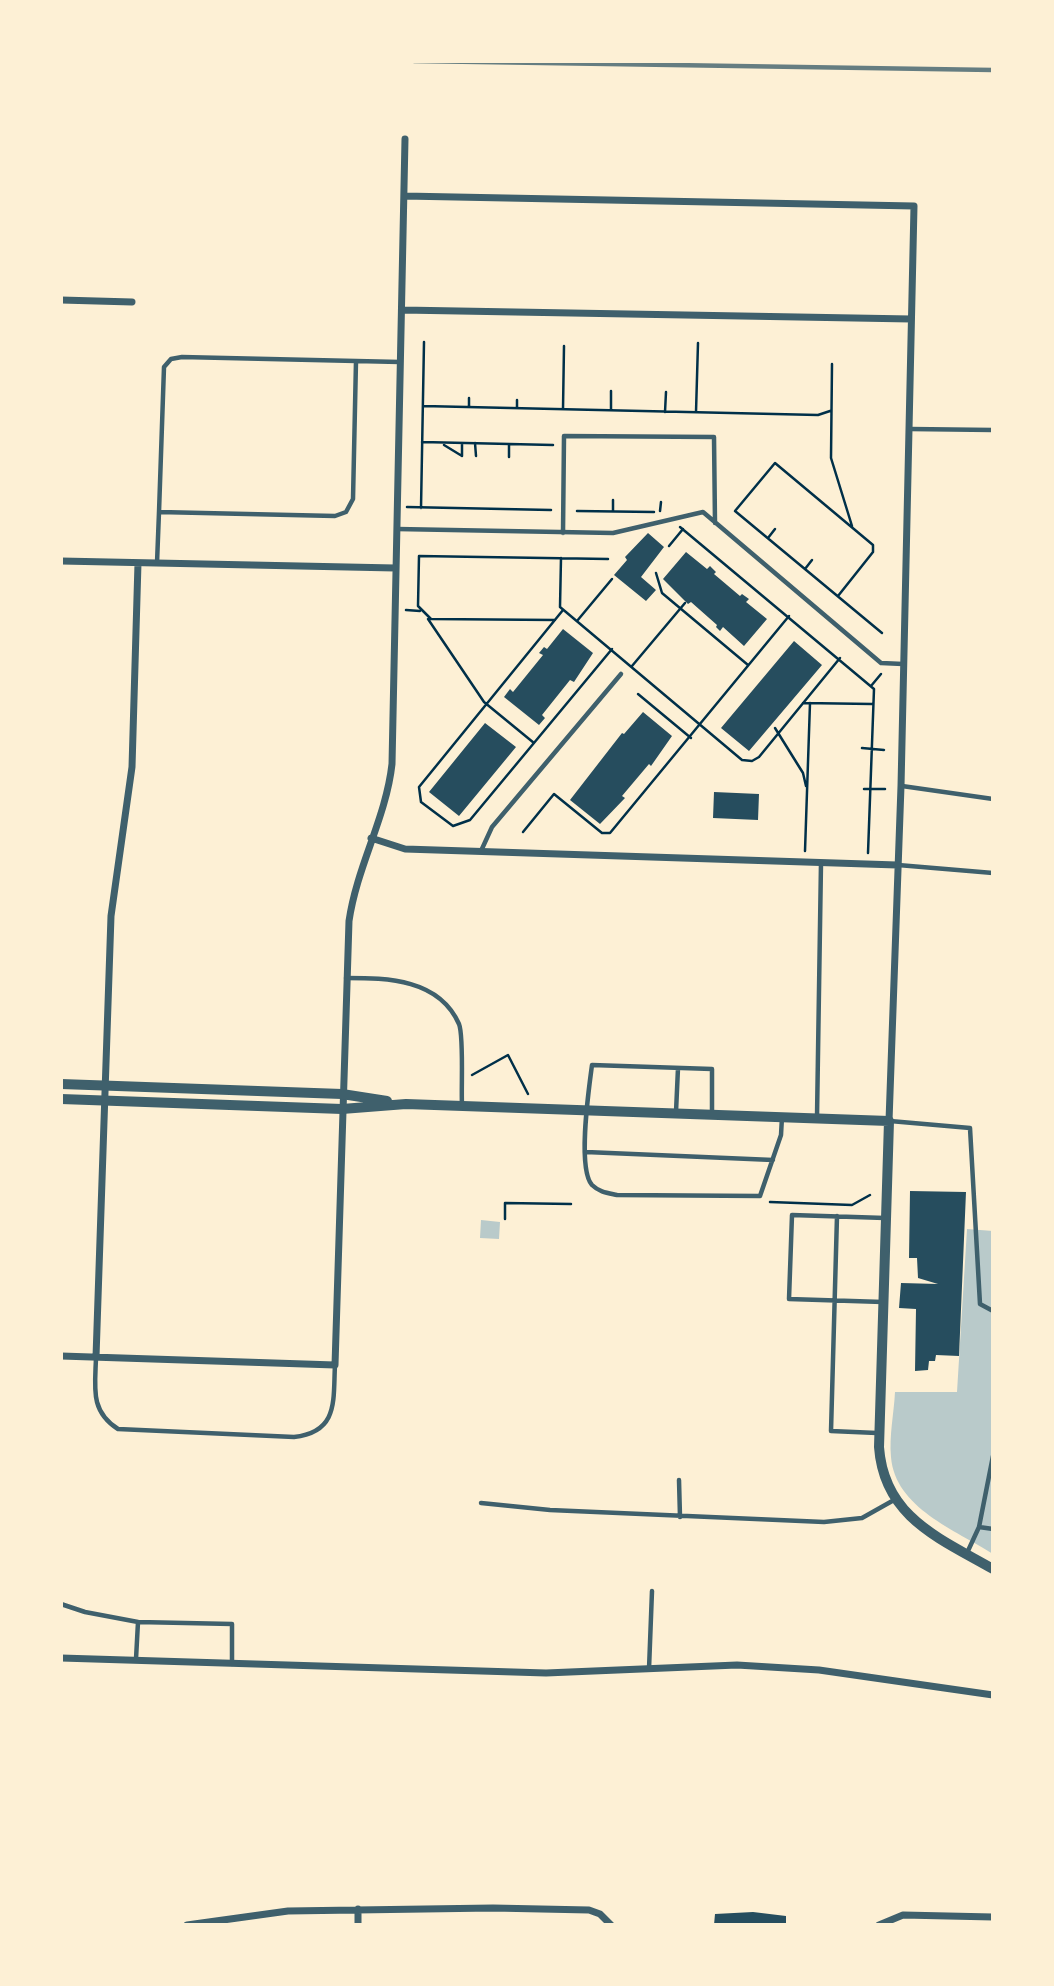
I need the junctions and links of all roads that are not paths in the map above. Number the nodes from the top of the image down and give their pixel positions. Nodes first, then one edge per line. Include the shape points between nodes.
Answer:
1 (405, 139) dead end
2 (404, 196) junction
3 (61, 300) edge
4 (132, 302) dead end
5 (402, 310) junction
6 (911, 319) junction
7 (356, 361) junction
8 (401, 362) junction
9 (909, 429) junction
10 (993, 430) edge
11 (159, 512) junction
12 (715, 524) junction
13 (397, 529) junction
14 (563, 533) junction
15 (61, 561) edge
16 (138, 563) junction
17 (157, 564) junction
18 (395, 568) junction
19 (904, 664) junction
20 (621, 674) dead end
21 (901, 786) junction
22 (993, 799) edge
23 (372, 838) junction
24 (481, 852) junction
25 (821, 862) junction
26 (897, 865) junction
27 (993, 873) edge
28 (346, 978) junction
29 (678, 1068) junction
30 (61, 1084) edge
31 (106, 1086) junction
32 (342, 1094) junction
33 (61, 1099) edge
34 (105, 1101) junction
35 (407, 1104) junction
36 (462, 1106) junction
37 (342, 1109) junction
38 (586, 1110) junction
39 (676, 1113) junction
40 (712, 1114) junction
41 (782, 1116) junction
42 (817, 1117) junction
43 (888, 1121) junction
44 (586, 1152) junction
45 (773, 1160) junction
46 (837, 1216) junction
47 (886, 1217) junction
48 (835, 1301) junction
49 (883, 1302) junction
50 (993, 1311) edge
51 (61, 1356) edge
52 (96, 1357) junction
53 (335, 1365) junction
54 (880, 1433) junction
55 (993, 1456) edge
56 (679, 1480) dead end
57 (894, 1500) junction
58 (481, 1503) dead end
59 (680, 1517) junction
60 (979, 1527) junction
61 (993, 1529) edge
62 (966, 1554) junction
63 (993, 1569) edge
64 (653, 1591) dead end
65 (61, 1604) edge
66 (138, 1622) junction
67 (61, 1658) edge
68 (136, 1660) junction
69 (232, 1664) junction
70 (649, 1670) junction
71 (993, 1695) edge
72 (358, 1909) junction
73 (993, 1917) edge
74 (187, 1925) edge
75 (358, 1925) edge
76 (611, 1925) edge
77 (879, 1925) edge

1 - 2 street
2 - 5 street
2 - 6 street via 914,206
3 - 4 street
5 - 6 street
5 - 8 street
6 - 9 street
7 - 8 lane
7 - 11 lane via 353,499 346,512 335,516
7 - 11 lane via 171,359 164,367
8 - 13 street
9 - 10 lane
9 - 19 street
11 - 17 lane
12 - 14 lane via 703,512 613,533
12 - 14 lane via 714,437 564,436
12 - 19 lane via 881,663
13 - 14 lane
13 - 18 street
15 - 16 street
16 - 17 street
16 - 31 street via 132,767 114,882
17 - 18 street
18 - 23 street via 392,764 388,794
19 - 21 street
20 - 24 lane via 492,827
21 - 22 lane
21 - 26 street
23 - 24 street via 405,849
23 - 28 street via 353,890
24 - 25 street
25 - 26 street
25 - 42 lane
26 - 27 lane
26 - 43 street
28 - 32 street
28 - 36 lane via 386,978 421,985 444,1004 460,1025
29 - 38 lane via 592,1065
29 - 39 lane
29 - 40 lane via 712,1069
30 - 31 street
31 - 32 street
31 - 34 street
32 - 35 street
32 - 37 street
33 - 34 street
34 - 37 street
34 - 52 street
35 - 36 street
35 - 37 street
36 - 38 street
37 - 53 street
38 - 39 street
38 - 44 lane
39 - 40 street
40 - 41 street
41 - 42 street
41 - 45 lane
42 - 43 street
43 - 47 street
43 - 50 lane via 970,1128 980,1304
44 - 45 lane
44 - 45 lane via 592,1185 617,1195 760,1196
46 - 47 lane
46 - 48 lane
46 - 48 lane via 792,1215 789,1299
47 - 49 street
48 - 49 lane
48 - 54 lane via 831,1432
49 - 54 street
51 - 52 street
52 - 53 street
52 - 53 lane via 96,1405 104,1419 118,1429 293,1437 318,1430 331,1414
54 - 57 street via 882,1474
55 - 60 lane
56 - 59 lane
57 - 59 lane via 862,1518 845,1521
57 - 62 street via 916,1523
58 - 59 lane
60 - 61 lane
60 - 62 lane
62 - 63 street
64 - 70 lane
65 - 66 lane
66 - 68 lane
66 - 69 lane via 232,1624
67 - 68 street
68 - 69 street
69 - 70 street via 546,1673
70 - 71 street via 737,1665 819,1670
72 - 74 street via 256,1913
72 - 75 street
72 - 76 street via 575,1909 600,1914
73 - 77 street via 903,1915

